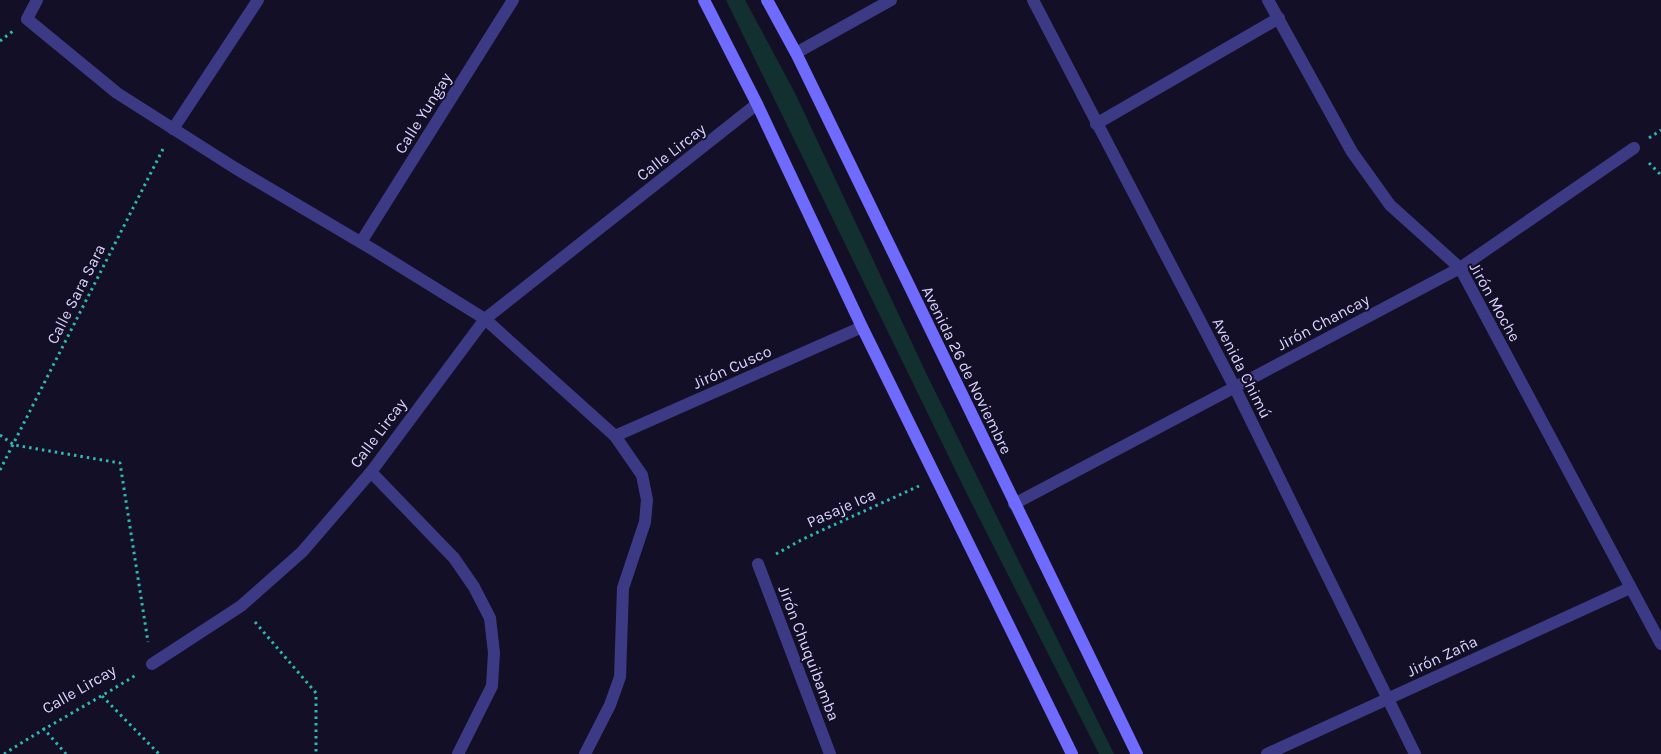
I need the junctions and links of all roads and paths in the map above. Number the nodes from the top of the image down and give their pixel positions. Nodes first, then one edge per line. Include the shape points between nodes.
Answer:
1 (37, 0) edge
2 (258, 0) edge
3 (513, 0) edge
4 (704, 0) edge
5 (767, 0) edge
6 (892, 0) edge
7 (1033, 0) edge
8 (1268, 0) edge
9 (1278, 18) junction
10 (796, 53) junction
11 (757, 104) junction
12 (1096, 124) junction
13 (173, 129) junction
14 (1634, 148) dead end
15 (361, 242) junction
16 (1460, 268) junction
17 (485, 319) junction
18 (862, 327) junction
19 (1235, 388) junction
20 (0, 435) edge
21 (615, 436) junction
22 (14, 445) junction
23 (0, 470) edge
24 (371, 472) junction
25 (936, 478) junction
26 (1014, 504) junction
27 (758, 564) joint
28 (1630, 588) junction
29 (241, 606) junction
30 (1661, 644) edge
31 (152, 664) junction
32 (102, 696) junction
33 (1388, 699) junction
34 (43, 728) junction
35 (4, 754) edge
36 (66, 754) edge
37 (159, 754) edge
38 (316, 754) edge
39 (458, 754) edge
40 (585, 754) edge
41 (830, 754) edge
42 (1072, 754) edge
43 (1138, 754) edge
44 (1268, 754) edge
45 (1415, 754) edge

1 - 13 street via 27,19 117,93
2 - 13 street
3 - 15 street, Calle Yungay
4 - 11 main road
5 - 10 main road, Avenida 26 de Noviembre
6 - 10 street
7 - 12 street, Avenida Chimú
8 - 9 street, Jirón Moche
9 - 12 street
9 - 16 street, Jirón Moche via 1352,152 1390,204
10 - 26 main road, Avenida 26 de Noviembre
11 - 17 street, Calle Lircay
11 - 18 main road
12 - 19 street, Avenida Chimú
13 - 15 street
13 - 22 path, Calle Sara Sara
14 - 16 street, Jirón Chancay
15 - 17 street
16 - 19 street, Jirón Chancay
16 - 28 street, Jirón Moche
17 - 21 street
17 - 24 street, Calle Lircay
18 - 21 street, Jirón Cusco
18 - 25 main road
19 - 26 street, Jirón Chancay
19 - 33 street, Avenida Chimú
20 - 22 path
21 - 40 street via 642,475 647,500 645,522 624,588 620,677
22 - 23 path, Calle Sara Sara
22 - 31 path via 120,463
24 - 29 street, Calle Lircay via 302,552
24 - 39 street via 454,558 490,618 494,653 492,686
25 - 27 path, Pasaje Ica via 803,539
25 - 42 main road
26 - 43 main road, Avenida 26 de Noviembre
27 - 41 street, Jirón Chuquibamba
28 - 30 street, Jirón Moche
28 - 33 street, Jirón Zaña
29 - 31 street, Calle Lircay
29 - 38 path via 316,693
31 - 32 path, Calle Lircay
32 - 34 path, Calle Lircay
32 - 37 path
33 - 44 street, Jirón Zaña
33 - 45 street, Avenida Chimú
34 - 35 path, Calle Lircay
34 - 36 path

